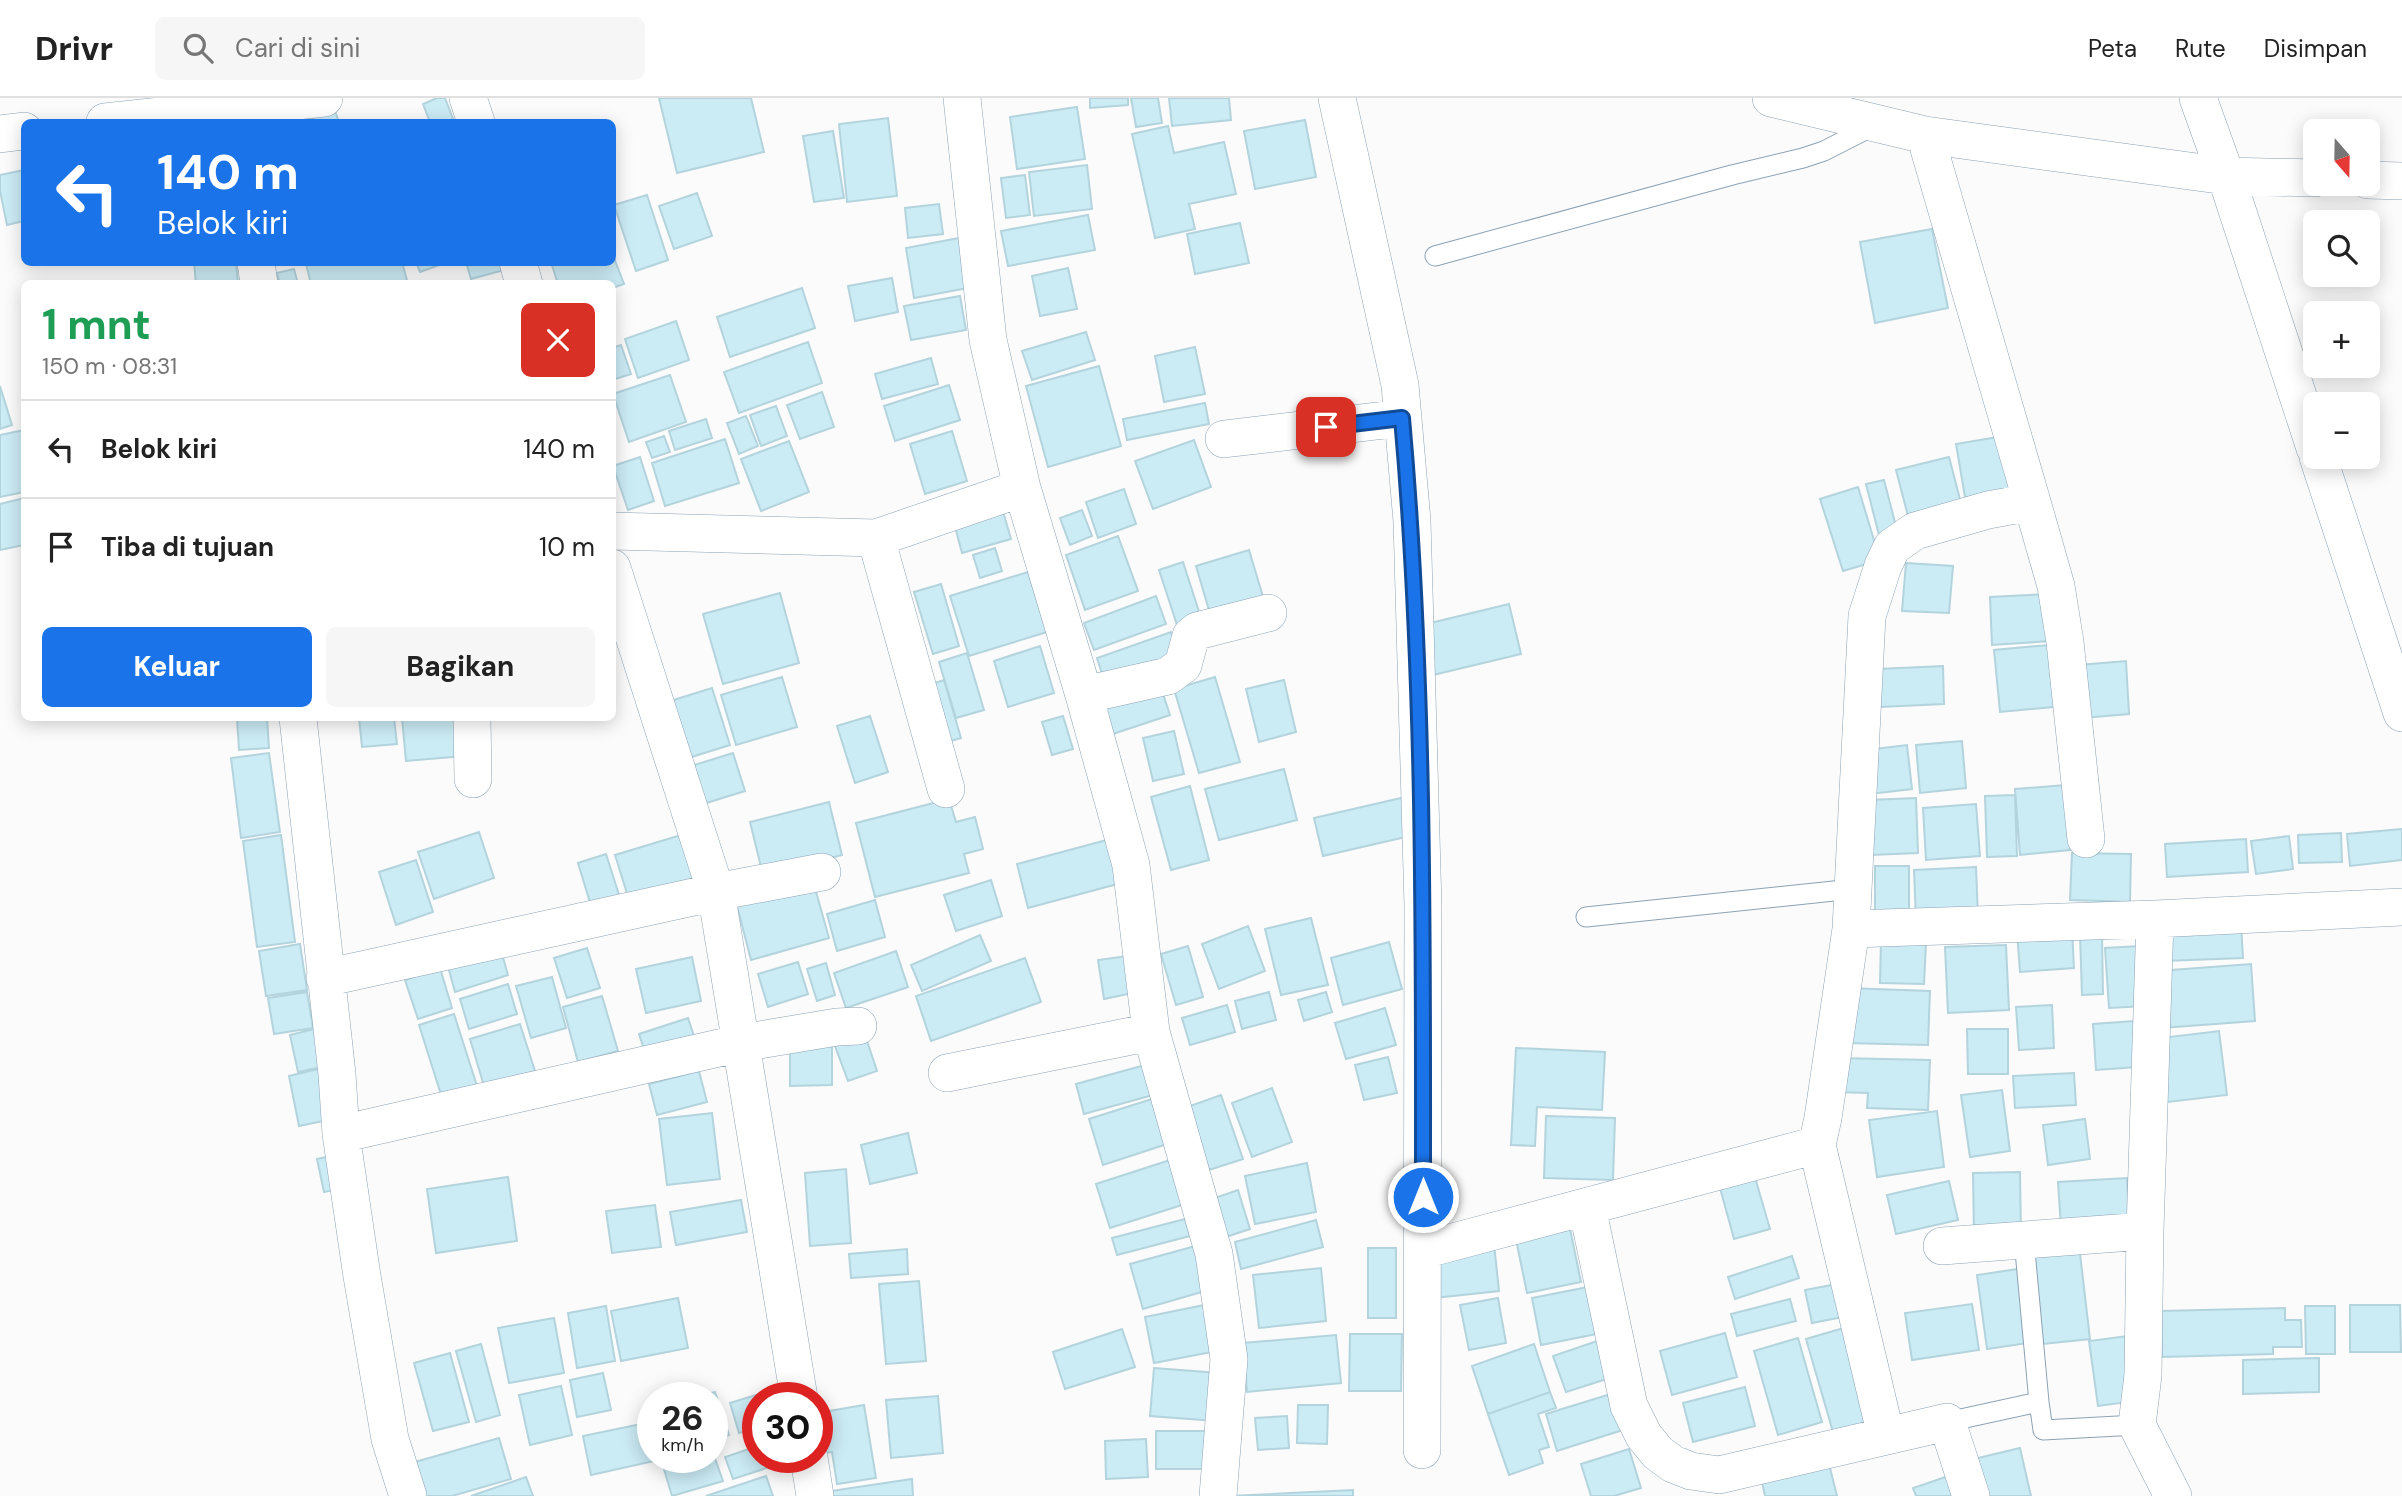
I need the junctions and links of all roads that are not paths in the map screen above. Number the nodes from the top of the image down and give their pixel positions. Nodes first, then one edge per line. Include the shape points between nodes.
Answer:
1 (324, 98) edge
2 (468, 98) edge
3 (961, 98) edge
4 (1337, 98) edge
5 (1771, 98) edge
6 (2198, 98) edge
7 (237, 115) edge
8 (162, 119) edge
9 (475, 119) edge
10 (1878, 124) junction
11 (21, 131) edge
12 (0, 134) edge
13 (1925, 135) junction
14 (2226, 176) junction
15 (2303, 178) edge
16 (2380, 180) edge
17 (2402, 181) edge
18 (1435, 256) dead end
19 (2303, 411) edge
20 (1402, 418) junction
21 (1224, 439) dead end
22 (2322, 469) edge
23 (1021, 488) junction
24 (2032, 502) junction
25 (616, 531) edge
26 (876, 538) junction
27 (616, 580) edge
28 (1268, 613) dead end
29 (1084, 695) junction
30 (2402, 713) edge
31 (298, 721) edge
32 (472, 721) edge
33 (473, 779) dead end
34 (946, 789) dead end
35 (2086, 839) dead end
36 (822, 872) dead end
37 (1853, 889) junction
38 (716, 892) junction
39 (2402, 906) edge
40 (1586, 917) dead end
41 (2155, 919) junction
42 (1851, 929) junction
43 (325, 978) junction
44 (858, 1026) dead end
45 (1151, 1032) junction
46 (741, 1042) junction
47 (947, 1073) dead end
48 (341, 1134) junction
49 (1817, 1146) junction
50 (1587, 1207) junction
51 (2145, 1231) junction
52 (2024, 1240) junction
53 (1942, 1246) dead end
54 (1423, 1250) junction
55 (796, 1382) edge
56 (2039, 1402) junction
57 (1947, 1422) junction
58 (2137, 1425) junction
59 (1886, 1436) junction
60 (1422, 1450) dead end
61 (811, 1473) edge
62 (1723, 1485) edge
63 (408, 1496) edge
64 (815, 1496) edge
65 (1218, 1496) edge
66 (1971, 1496) edge
67 (2173, 1496) edge

1 - 7 street
2 - 9 street
3 - 23 street via 988,340
4 - 20 street via 1399,385
5 - 10 street
6 - 14 street
7 - 8 street
10 - 13 street
10 - 18 lane via 1803,158
11 - 12 street
13 - 14 street
13 - 24 street
14 - 15 street
14 - 19 street
16 - 17 street
20 - 21 street
20 - 54 street via 1412,521 1423,906
22 - 30 street
23 - 26 street
23 - 29 street
24 - 35 street via 2056,586
24 - 37 street via 1915,531 1892,547 1883,566 1867,616
25 - 26 street
26 - 34 street
27 - 38 street
28 - 29 street via 1197,631 1191,636 1183,665 1168,676
29 - 45 street via 1131,864
31 - 43 street
32 - 33 street
36 - 38 street
37 - 40 lane
37 - 42 street
38 - 43 street
38 - 46 street
39 - 41 street
41 - 42 street
41 - 51 street
42 - 49 street
43 - 48 street
44 - 46 street
45 - 47 street
45 - 65 street via 1214,1254 1224,1320 1229,1359
46 - 48 street
46 - 55 street
48 - 63 street via 390,1439
49 - 50 street
49 - 59 street
50 - 54 street
50 - 62 street via 1629,1406 1658,1453
51 - 52 street
51 - 58 street via 2143,1375
52 - 53 street
52 - 56 lane
54 - 60 street
56 - 57 lane
56 - 58 lane via 2043,1430
57 - 59 street
57 - 66 street
58 - 67 street
59 - 62 street
61 - 64 street

